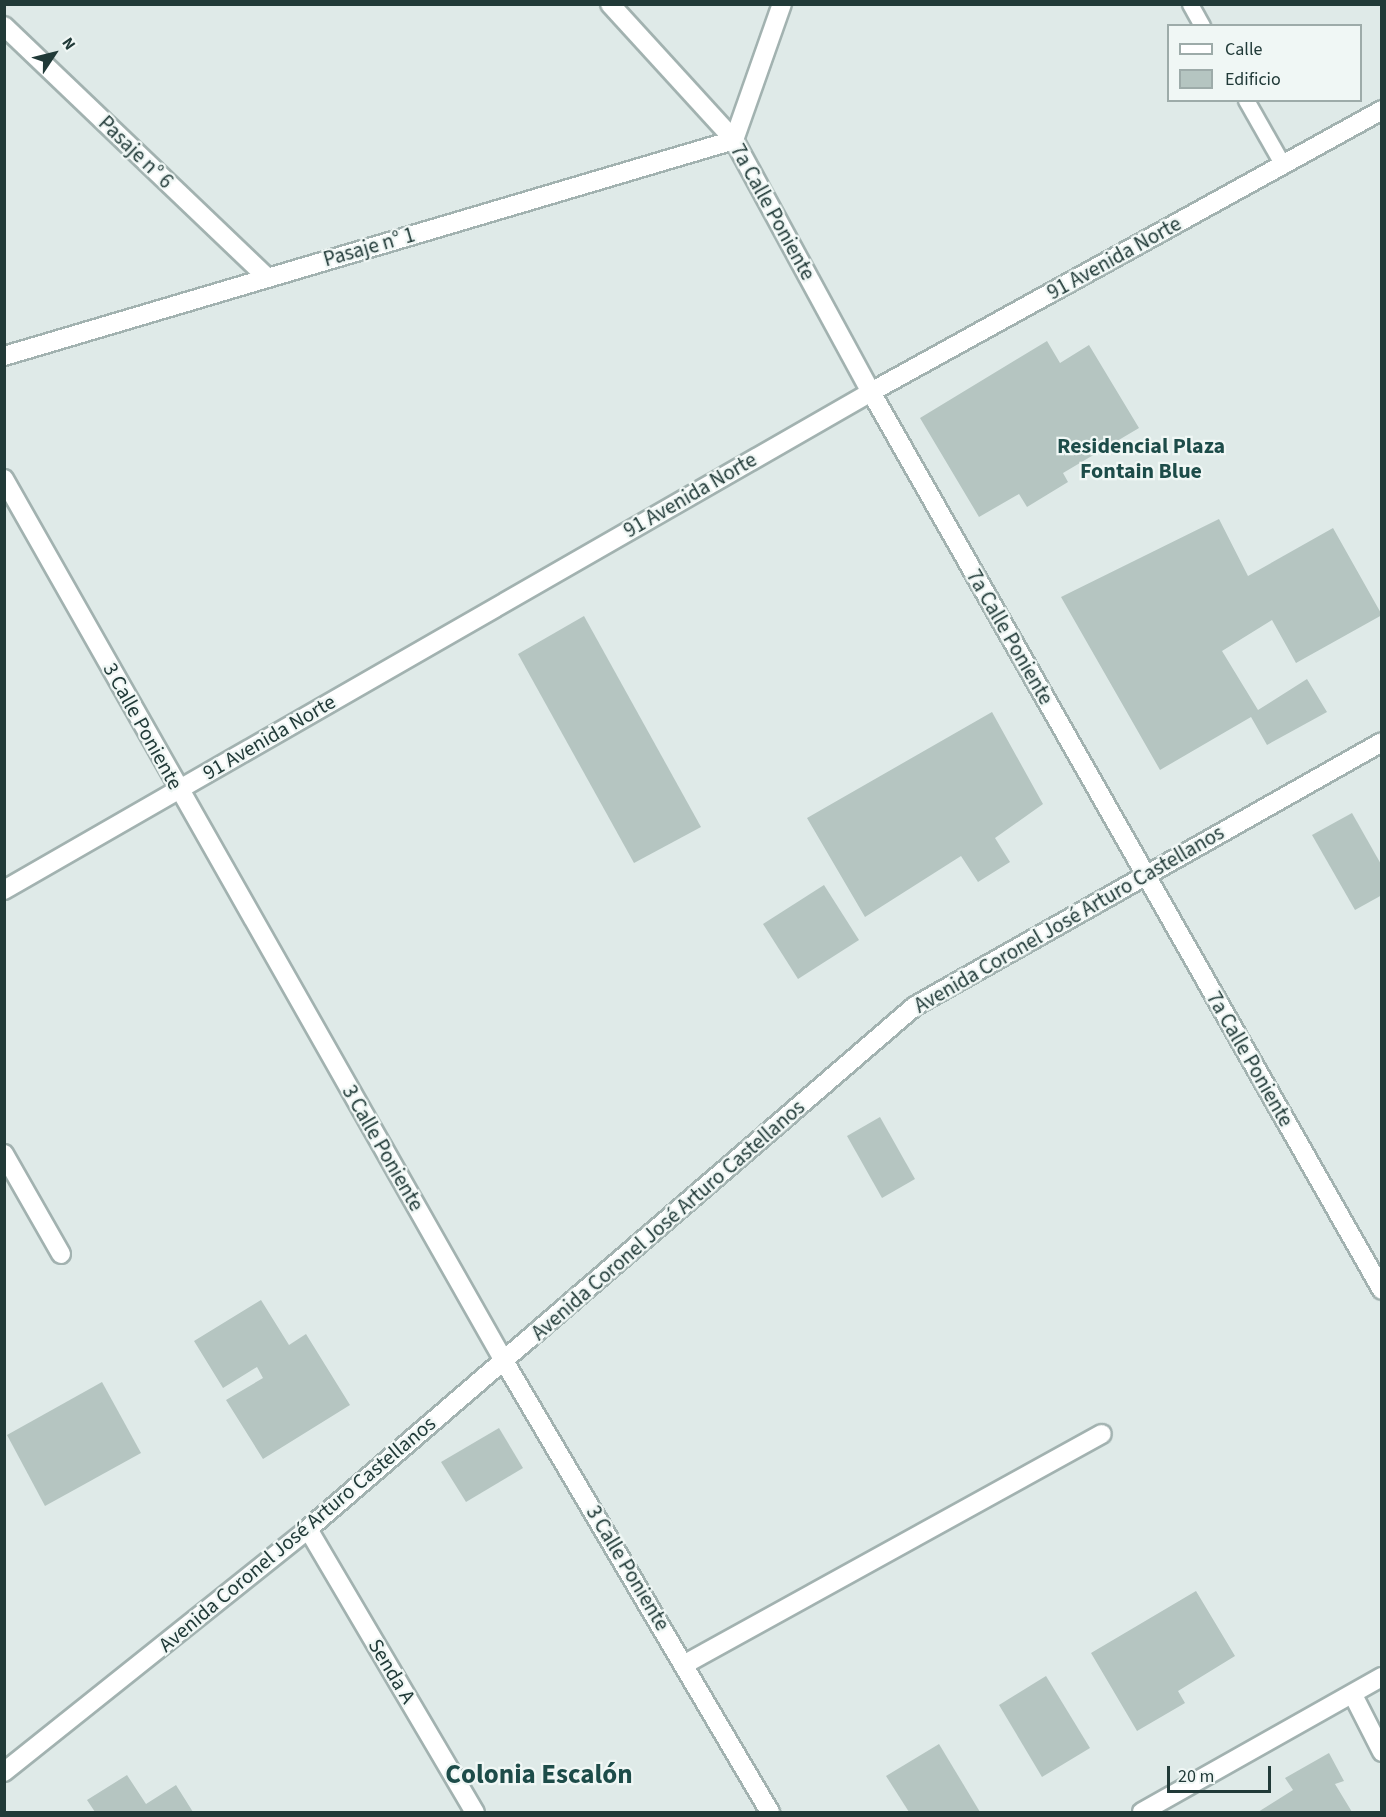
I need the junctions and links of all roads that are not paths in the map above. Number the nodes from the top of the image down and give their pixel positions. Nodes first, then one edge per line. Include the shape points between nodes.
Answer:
1 (610, 4) edge
2 (782, 4) edge
3 (1190, 4) edge
4 (1201, 24) edge
5 (4, 26) edge
6 (1247, 102) edge
7 (1382, 110) edge
8 (734, 140) junction
9 (1283, 165) junction
10 (267, 277) junction
11 (4, 356) edge
12 (871, 392) junction
13 (4, 479) edge
14 (1382, 742) edge
15 (178, 788) junction
16 (1144, 873) junction
17 (4, 890) edge
18 (4, 1154) edge
19 (62, 1254) dead end
20 (1382, 1290) edge
21 (504, 1361) junction
22 (1102, 1434) dead end
23 (308, 1528) junction
24 (684, 1664) junction
25 (1382, 1677) edge
26 (1353, 1695) junction
27 (1382, 1752) edge
28 (4, 1772) edge
29 (475, 1812) edge
30 (770, 1812) edge
31 (1142, 1812) edge

1 - 8 street, 7a Calle Poniente
2 - 8 street
3 - 4 lane
5 - 10 street, Pasaje n° 6
6 - 9 lane
7 - 9 street, 91 Avenida Norte
8 - 10 street, Pasaje n° 1
8 - 12 street, 7a Calle Poniente
9 - 12 street, 91 Avenida Norte
10 - 11 street, Pasaje n° 1
12 - 15 street, 91 Avenida Norte
12 - 16 street, 7a Calle Poniente
13 - 15 street, 3 Calle Poniente
14 - 16 street, Avenida Coronel José Arturo Castellanos
15 - 17 street, 91 Avenida Norte
15 - 21 street, 3 Calle Poniente
16 - 20 street, 7a Calle Poniente
16 - 21 street, Avenida Coronel José Arturo Castellanos via 915,1006
18 - 19 street
21 - 23 street, Avenida Coronel José Arturo Castellanos
21 - 24 street, 3 Calle Poniente
22 - 24 street
23 - 28 street, Avenida Coronel José Arturo Castellanos
23 - 29 street, Senda A
24 - 30 street, 3 Calle Poniente
25 - 26 street
26 - 27 street
26 - 31 street

